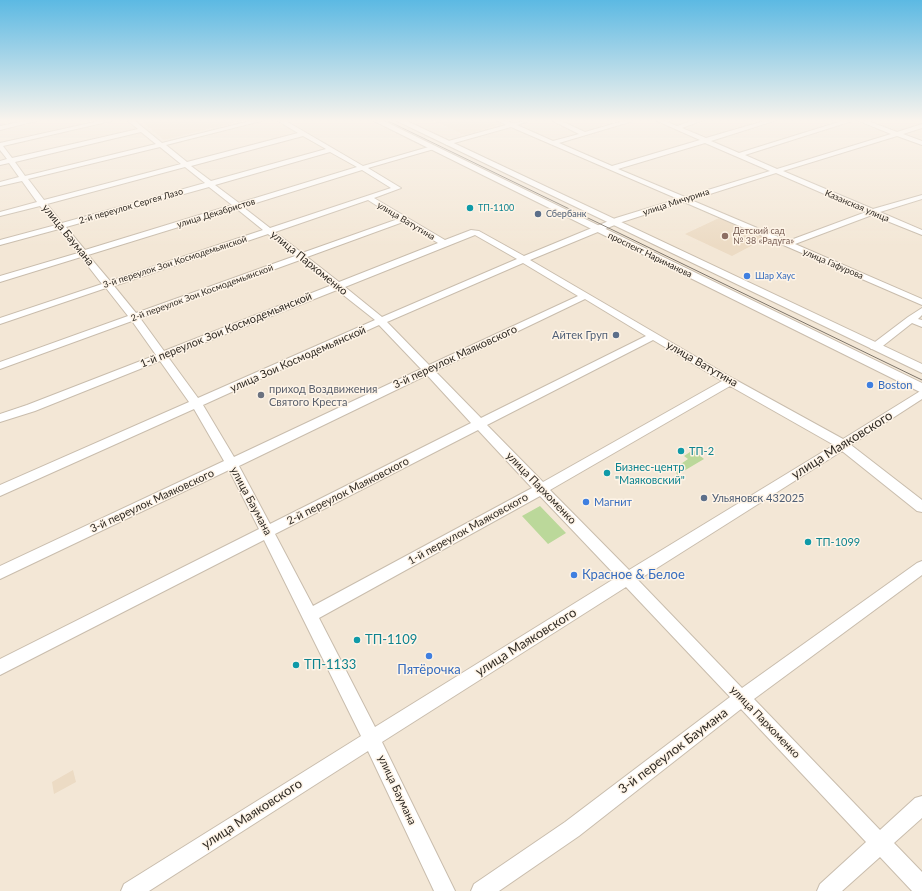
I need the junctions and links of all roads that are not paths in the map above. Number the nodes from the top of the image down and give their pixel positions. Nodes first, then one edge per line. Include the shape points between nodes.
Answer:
1 (5, 162) edge
2 (88, 163) edge
3 (182, 163) edge
4 (194, 163) edge
5 (286, 163) edge
6 (353, 163) edge
7 (381, 163) edge
8 (462, 163) edge
9 (488, 163) edge
10 (600, 163) edge
11 (632, 163) edge
12 (756, 163) edge
13 (801, 163) edge
14 (185, 165) junction
15 (362, 168) junction
16 (613, 168) junction
17 (775, 171) junction
18 (24, 178) junction
19 (0, 184) edge
20 (209, 184) junction
21 (922, 197) edge
22 (369, 198) junction
23 (683, 200) junction
24 (42, 203) junction
25 (238, 206) junction
26 (872, 212) junction
27 (0, 214) edge
28 (404, 219) junction
29 (613, 222) junction
30 (61, 226) junction
31 (597, 229) junction
32 (269, 231) junction
33 (474, 232) joint
34 (922, 233) edge
35 (0, 243) edge
36 (444, 243) junction
37 (788, 244) junction
38 (83, 253) junction
39 (301, 256) junction
40 (524, 260) junction
41 (0, 279) edge
42 (108, 284) junction
43 (338, 286) junction
44 (585, 296) junction
45 (922, 302) edge
46 (922, 311) edge
47 (134, 317) junction
48 (911, 319) junction
49 (0, 321) edge
50 (381, 322) junction
51 (922, 324) edge
52 (653, 336) junction
53 (875, 347) junction
54 (162, 355) junction
55 (0, 366) edge
56 (922, 369) edge
57 (427, 371) junction
58 (730, 381) junction
59 (922, 389) edge
60 (922, 394) edge
61 (197, 405) junction
62 (0, 418) edge
63 (479, 424) junction
64 (843, 445) junction
65 (231, 463) junction
66 (542, 489) junction
67 (0, 491) edge
68 (922, 507) edge
69 (267, 532) junction
70 (922, 566) edge
71 (0, 573) edge
72 (627, 578) junction
73 (309, 616) junction
74 (0, 667) edge
75 (742, 698) junction
76 (372, 739) junction
77 (922, 806) edge
78 (880, 843) junction
79 (922, 887) edge
80 (440, 889) edge
81 (131, 891) edge
82 (481, 891) edge
83 (827, 891) edge

1 - 18 street, улица Баумана
2 - 18 street
3 - 14 street, улица Пархоменко
4 - 14 street
5 - 20 street, 2-й переулок Сергея Лазо
6 - 15 street
7 - 15 street, улица Декабристов
8 - 31 main road, проспект Нариманова
9 - 29 main road, проспект Нариманова
10 - 16 street, улица Гафурова
11 - 16 street
12 - 17 street, Казанская улица
13 - 17 street, улица Мичурина
14 - 20 street, улица Пархоменко
14 - 24 street
15 - 22 street, 3-й переулок Зои Космодемьянской via 397,188
15 - 25 street, улица Декабристов
16 - 23 street, улица Гафурова
17 - 23 street, улица Мичурина
17 - 26 street, Казанская улица
18 - 19 street
18 - 24 street, улица Баумана
20 - 25 street, улица Пархоменко
20 - 30 street, 2-й переулок Сергея Лазо
21 - 26 street
22 - 28 street, улица Ватутина
22 - 32 street, 3-й переулок Зои Космодемьянской
23 - 29 street, улица Мичурина
23 - 37 street, улица Гафурова
24 - 27 street
24 - 30 street, улица Баумана
25 - 32 street, улица Пархоменко
25 - 38 street, улица Декабристов
26 - 34 street, Казанская улица
26 - 37 street
28 - 36 street, улица Ватутина
28 - 39 street, 2-й переулок Зои Космодемьянской
29 - 31 street, улица Мичурина
29 - 53 main road, проспект Нариманова
30 - 35 street, 2-й переулок Сергея Лазо
30 - 38 street, улица Баумана
31 - 40 street, улица Зои Космодемьянской
31 - 59 main road, проспект Нариманова
32 - 39 street, улица Пархоменко
32 - 42 street, 3-й переулок Зои Космодемьянской
33 - 36 street, 1-й переулок Зои Космодемьянской
33 - 40 street, улица Ватутина
36 - 43 street, 1-й переулок Зои Космодемьянской
37 - 45 street, улица Гафурова
38 - 41 street, улица Декабристов
38 - 42 street, улица Баумана
39 - 43 street, улица Пархоменко
39 - 47 street, 2-й переулок Зои Космодемьянской
40 - 44 street, улица Ватутина
40 - 50 street, улица Зои Космодемьянской
42 - 47 street, улица Баумана
42 - 49 street, 3-й переулок Зои Космодемьянской
43 - 50 street, улица Пархоменко
43 - 54 street, 1-й переулок Зои Космодемьянской
44 - 52 street, улица Ватутина
44 - 57 street, 3-й переулок Маяковского
46 - 48 street
47 - 54 street, улица Баумана
47 - 55 street, 2-й переулок Зои Космодемьянской
48 - 51 street
48 - 53 street
50 - 57 street, улица Пархоменко
50 - 61 street, улица Зои Космодемьянской
52 - 58 street, улица Ватутина
52 - 63 street, 2-й переулок Маяковского
53 - 56 main road, проспект Нариманова
54 - 61 street, улица Баумана
54 - 62 street, 1-й переулок Зои Космодемьянской
57 - 63 street, улица Пархоменко
57 - 65 street, 3-й переулок Маяковского
58 - 64 street, улица Ватутина
58 - 66 street, 1-й переулок Маяковского
60 - 64 street, улица Маяковского
61 - 65 street, улица Баумана
61 - 67 street, улица Зои Космодемьянской
63 - 66 street, улица Пархоменко
63 - 69 street, 2-й переулок Маяковского
64 - 68 street, улица Ватутина
64 - 72 street, улица Маяковского
65 - 69 street, улица Баумана
65 - 71 street, 3-й переулок Маяковского
66 - 72 street, улица Пархоменко
66 - 73 street, 1-й переулок Маяковского
69 - 73 street, улица Баумана
69 - 74 street, 2-й переулок Маяковского
70 - 75 street, 3-й переулок Баумана
72 - 75 street, улица Пархоменко
72 - 76 street, улица Маяковского
73 - 76 street, улица Баумана
75 - 78 street, улица Пархоменко
75 - 82 street, 3-й переулок Баумана via 572,829
76 - 80 street, улица Баумана
76 - 81 street, улица Маяковского
77 - 78 street
78 - 79 street, улица Пархоменко
78 - 83 street

